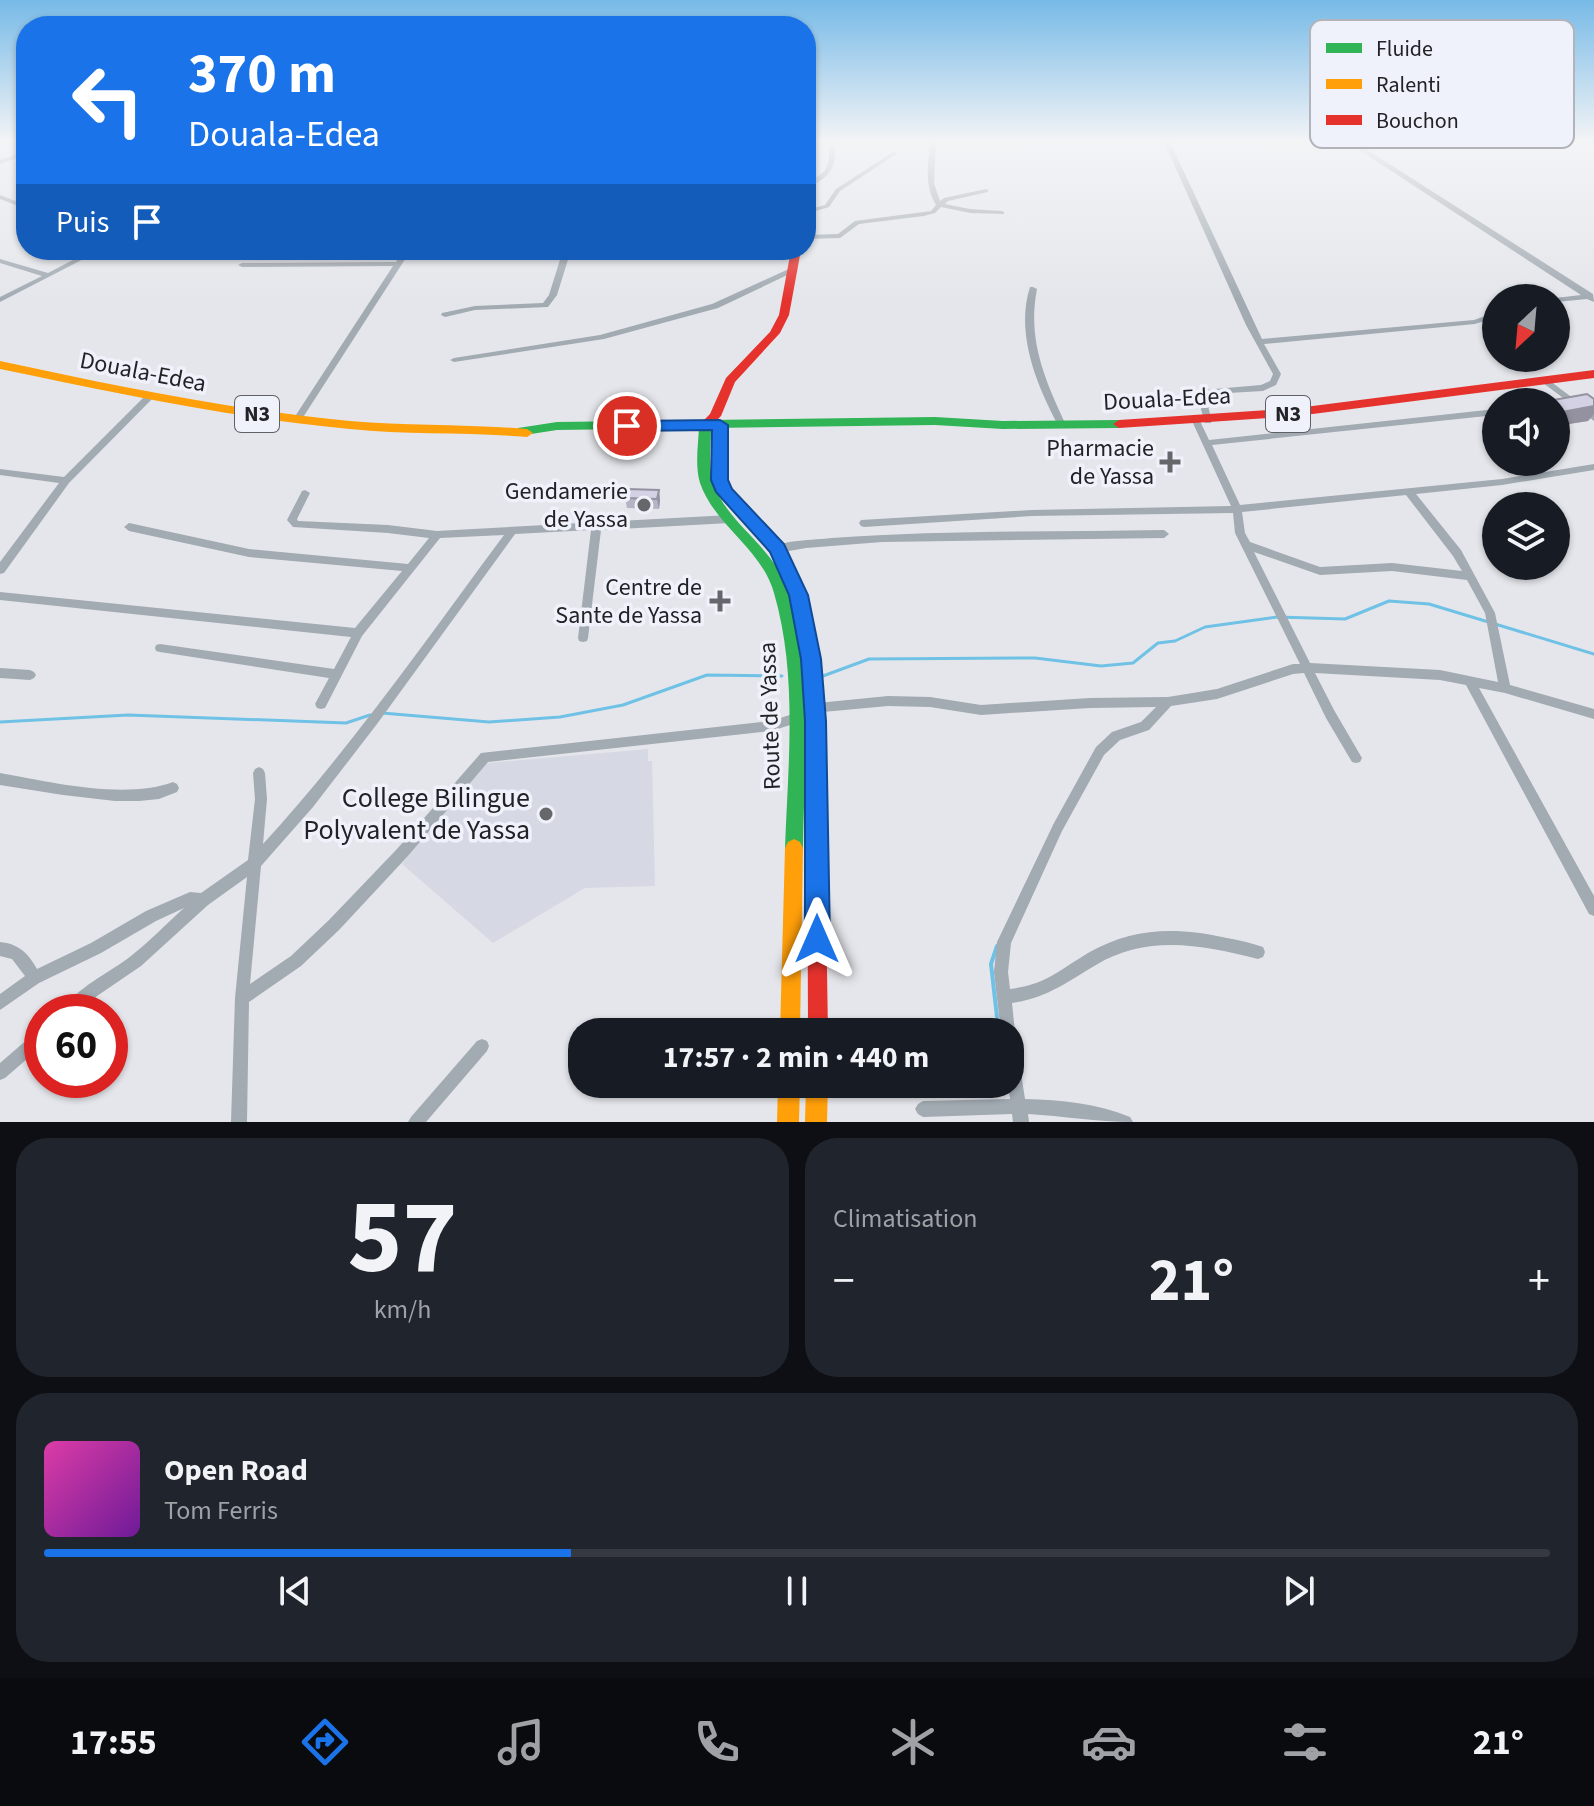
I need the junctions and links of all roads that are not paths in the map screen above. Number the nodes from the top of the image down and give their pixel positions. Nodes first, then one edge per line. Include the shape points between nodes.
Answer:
1 (835, 194) edge
2 (933, 194) edge
3 (968, 194) edge
4 (1191, 194) edge
5 (1431, 194) edge
6 (939, 205) junction
7 (816, 209) edge
8 (1002, 213) dead end
9 (816, 237) edge
10 (77, 260) edge
11 (401, 260) edge
12 (564, 260) edge
13 (795, 260) edge
14 (0, 261) edge
15 (399, 264) junction
16 (242, 265) dead end
17 (794, 270) junction
18 (48, 275) junction
19 (1033, 289) dead end
20 (1592, 298) edge
21 (1570, 299) edge
22 (0, 300) edge
23 (445, 315) dead end
24 (1482, 319) edge
25 (1259, 342) junction
26 (454, 360) dead end
27 (0, 365) edge
28 (1594, 374) edge
29 (1546, 381) junction
30 (149, 397) junction
31 (1570, 403) edge
32 (1574, 403) junction
33 (1482, 414) edge
34 (1594, 418) edge
35 (297, 420) junction
36 (1202, 421) junction
37 (1062, 425) junction
38 (713, 427) junction
39 (1207, 443) junction
40 (1594, 467) edge
41 (0, 472) edge
42 (66, 481) junction
43 (1408, 491) junction
44 (305, 493) dead end
45 (1237, 509) junction
46 (730, 519) junction
47 (864, 523) dead end
48 (129, 527) dead end
49 (596, 528) junction
50 (512, 531) junction
51 (1164, 534) dead end
52 (437, 535) junction
53 (1246, 545) junction
54 (770, 551) junction
55 (412, 568) junction
56 (0, 570) edge
57 (1468, 576) junction
58 (0, 596) edge
59 (358, 633) junction
60 (583, 638) dead end
61 (160, 648) dead end
62 (1310, 668) junction
63 (0, 673) edge
64 (336, 674) junction
65 (30, 675) dead end
66 (1469, 680) junction
67 (1505, 688) junction
68 (1168, 702) junction
69 (321, 704) dead end
70 (814, 707) junction
71 (1594, 714) edge
72 (796, 719) junction
73 (1356, 758) dead end
74 (259, 773) dead end
75 (0, 779) edge
76 (173, 788) dead end
77 (253, 865) junction
78 (203, 900) junction
79 (1594, 909) edge
80 (0, 949) edge
81 (1258, 952) dead end
82 (34, 978) junction
83 (89, 994) edge
84 (1004, 997) junction
85 (242, 998) junction
86 (0, 1003) edge
87 (790, 1018) edge
88 (818, 1018) edge
89 (1006, 1018) edge
90 (482, 1046) dead end
91 (24, 1052) edge
92 (0, 1073) edge
93 (788, 1098) edge
94 (788, 1104) junction
95 (923, 1109) dead end
96 (816, 1114) edge
97 (1020, 1115) edge
98 (239, 1122) edge
99 (416, 1122) edge
100 (788, 1122) edge
101 (1125, 1122) edge

1 - 7 street via 827,206
2 - 6 street
3 - 6 street
4 - 25 street
5 - 20 street
6 - 8 street
6 - 9 street via 924,214 857,222 840,236
10 - 18 street
11 - 15 street
12 - 23 street via 545,305
13 - 17 main road
14 - 18 street
15 - 16 street
15 - 35 street
17 - 26 street via 715,306 601,337
17 - 38 main road via 775,333 730,381
18 - 22 street
19 - 37 street via 1028,306 1034,352
20 - 21 street
24 - 25 street
25 - 36 street via 1278,380 1263,388 1206,392
27 - 30 main road, Douala-Edea / N3
28 - 29 main road, Douala-Edea / N3
29 - 32 street
29 - 36 main road, Douala-Edea / N3
30 - 35 main road, Douala-Edea / N3
30 - 42 street
31 - 32 street
32 - 34 street
33 - 39 street
35 - 38 main road, Douala-Edea / N3 via 518,432 557,426
36 - 37 main road, Douala-Edea / N3
36 - 39 street
37 - 38 main road, Douala-Edea / N3 via 935,421
38 - 46 main road, Route de Yassa via 706,483
38 - 54 main road, Route de Yassa via 724,492
39 - 45 street
40 - 43 street
41 - 42 street
42 - 56 street
43 - 45 street
43 - 57 street via 1457,553
44 - 52 street via 293,512 296,524
45 - 47 street
45 - 53 street
46 - 49 street
46 - 54 main road, Route de Yassa
48 - 55 street via 249,553
49 - 50 street
49 - 60 street
50 - 52 street
50 - 77 street via 309,803
51 - 54 street via 882,538
52 - 55 street
53 - 57 street via 1320,571 1381,566
53 - 62 street
54 - 70 main road, Route de Yassa via 798,595
54 - 72 main road, Route de Yassa via 787,617
55 - 59 street
57 - 67 street via 1493,623
58 - 59 street
59 - 64 street
61 - 64 street
62 - 66 street
62 - 68 street
62 - 73 street
63 - 65 street
64 - 69 street
66 - 67 street
66 - 79 street
67 - 71 street
68 - 70 street via 981,710 888,701
68 - 84 street via 1145,726 1116,736 1100,751 1004,942
70 - 72 street
70 - 88 main road, Route de Yassa
72 - 85 street via 485,757 334,925 296,961
72 - 87 main road, Route de Yassa
74 - 77 street
75 - 76 street via 111,794 157,795
77 - 78 street
77 - 85 street
78 - 82 street via 190,899 151,916
78 - 83 street via 136,961
80 - 82 street via 20,954
81 - 84 street via 1211,940 1153,936 1094,957 1035,994
82 - 86 street
84 - 89 street
85 - 98 street
90 - 99 street
91 - 92 street
93 - 94 main road
94 - 96 main road
94 - 100 main road
95 - 97 street
97 - 101 street via 1110,1113

